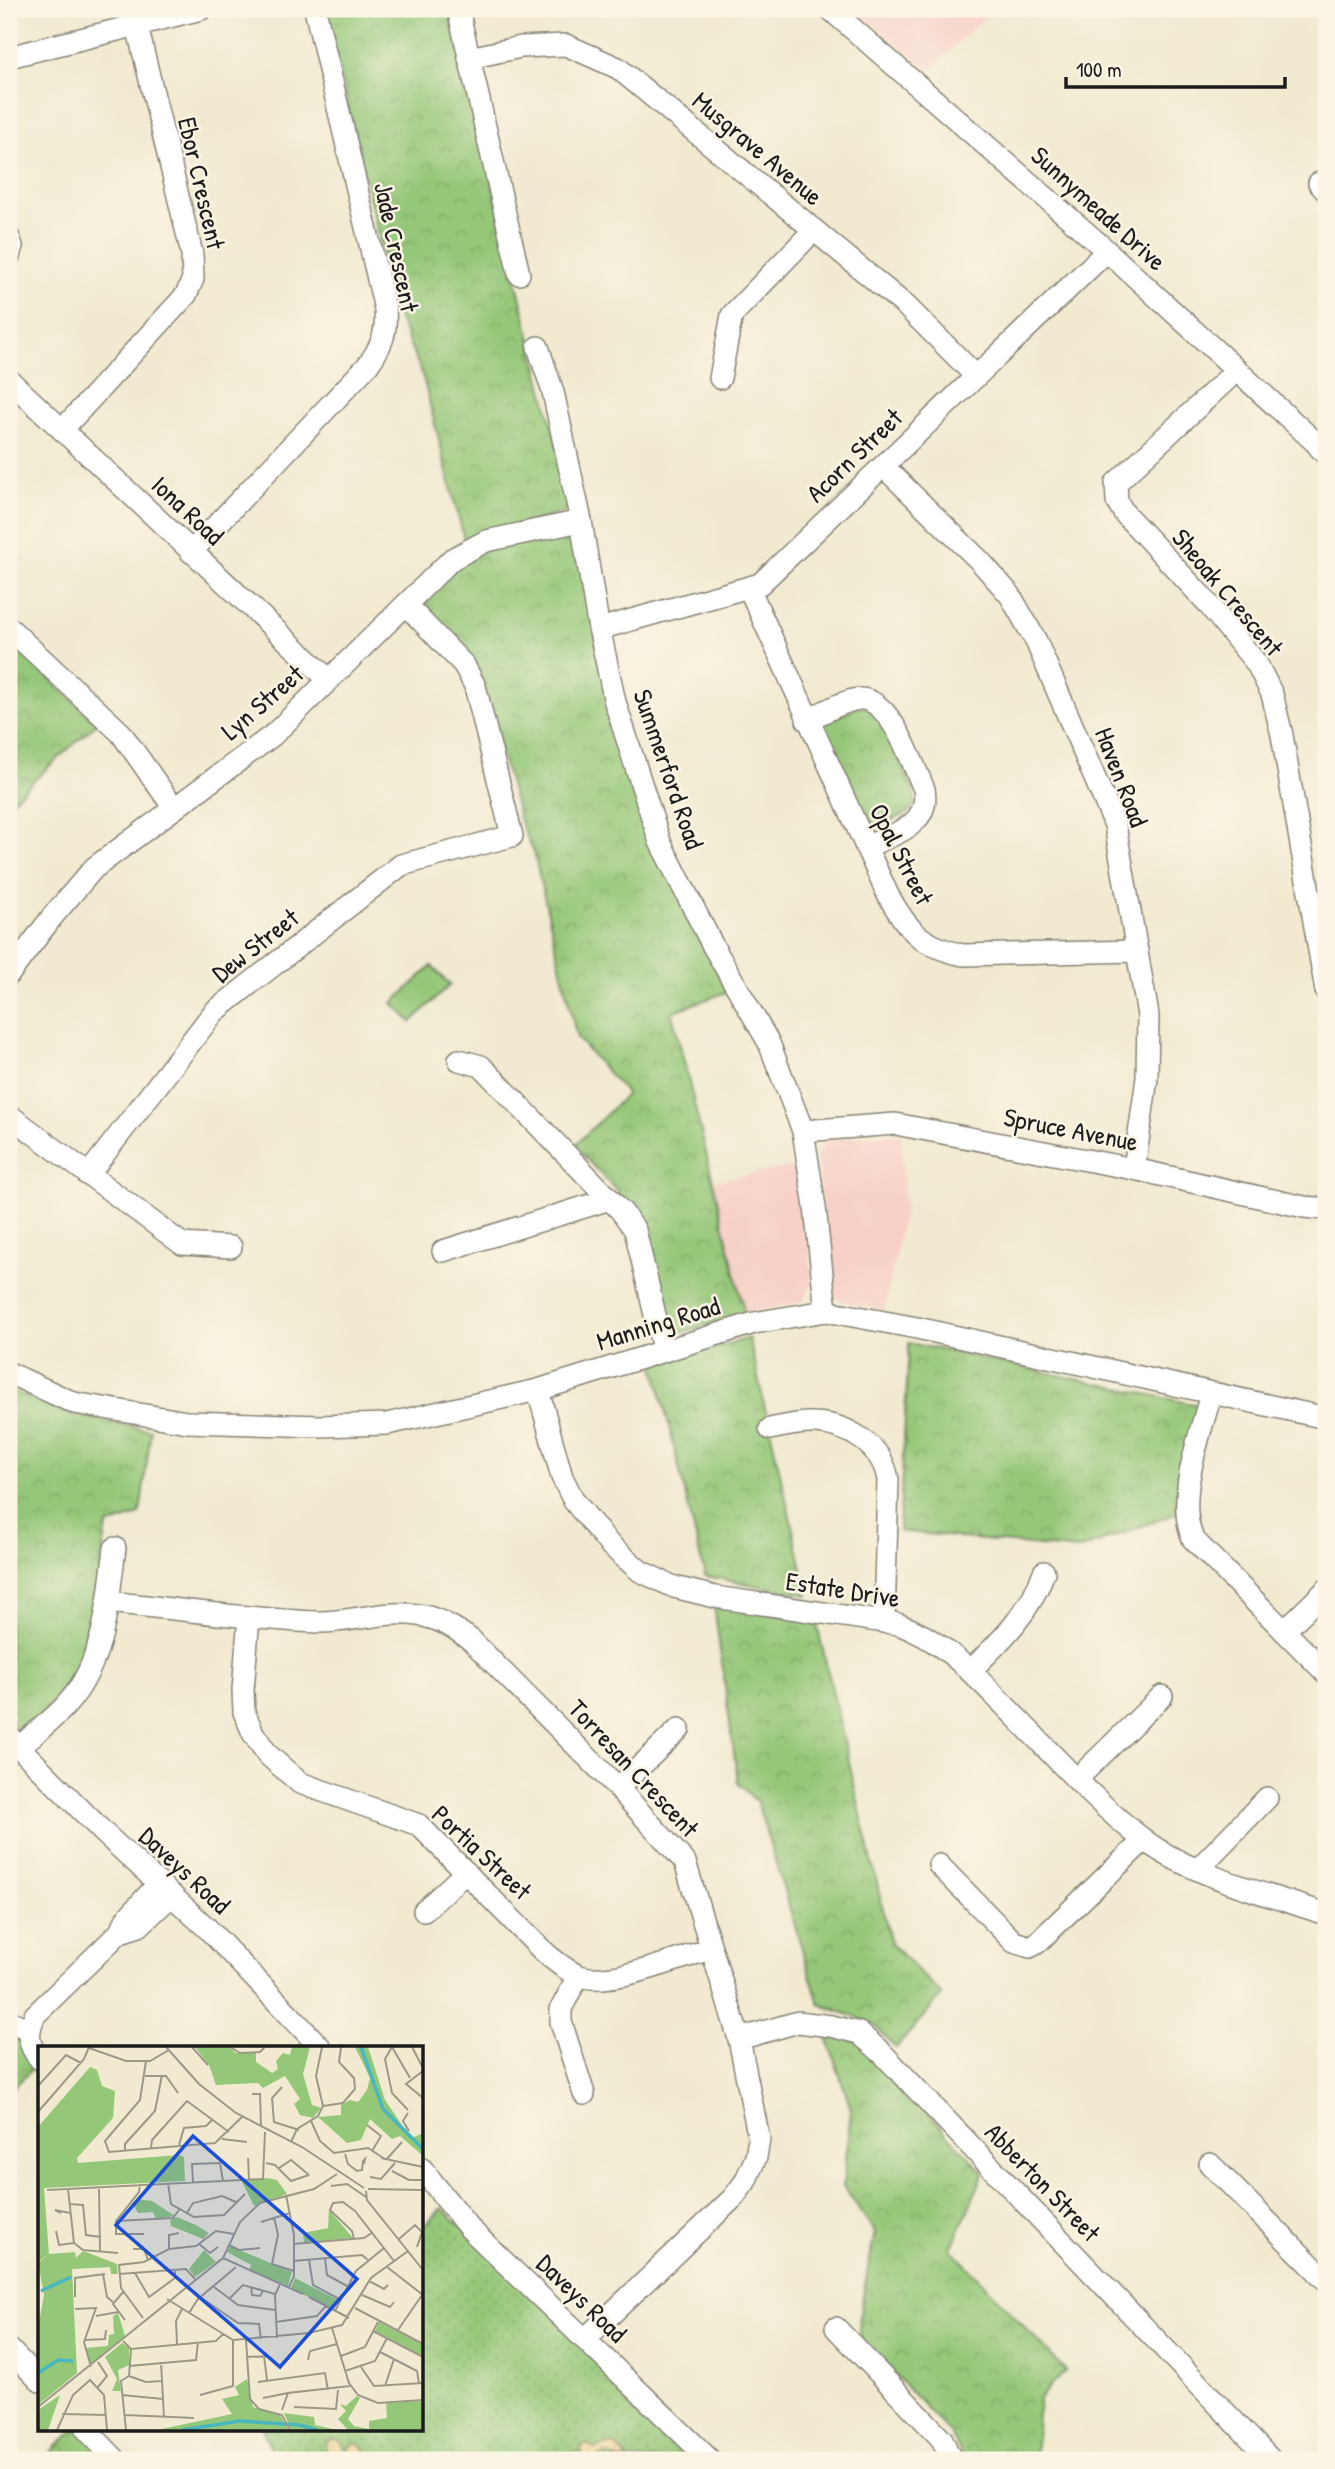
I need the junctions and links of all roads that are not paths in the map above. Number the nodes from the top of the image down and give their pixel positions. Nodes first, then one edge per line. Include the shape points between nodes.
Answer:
1 (201, 9) edge
2 (315, 9) edge
3 (458, 9) edge
4 (830, 9) edge
5 (137, 26) junction
6 (9, 57) edge
7 (469, 58) junction
8 (814, 230) junction
9 (9, 238) edge
10 (1107, 251) junction
11 (9, 256) edge
12 (519, 274) dead end
13 (538, 347) dead end
14 (1237, 370) junction
15 (976, 376) junction
16 (720, 377) dead end
17 (9, 380) edge
18 (61, 430) junction
19 (1326, 455) edge
20 (884, 467) junction
21 (581, 521) junction
22 (191, 552) junction
23 (750, 588) junction
24 (407, 605) junction
25 (9, 628) edge
26 (599, 629) junction
27 (329, 680) junction
28 (807, 720) junction
29 (174, 808) junction
30 (866, 847) junction
31 (1137, 951) junction
32 (9, 974) edge
33 (1326, 991) edge
34 (459, 1060) dead end
35 (9, 1115) edge
36 (803, 1131) junction
37 (1134, 1169) junction
38 (88, 1175) junction
39 (610, 1199) junction
40 (1326, 1209) edge
41 (231, 1247) dead end
42 (443, 1251) dead end
43 (826, 1311) junction
44 (663, 1349) junction
45 (9, 1373) edge
46 (538, 1390) junction
47 (1211, 1394) junction
48 (1326, 1418) edge
49 (770, 1429) dead end
50 (115, 1548) dead end
51 (1044, 1572) dead end
52 (1326, 1590) edge
53 (108, 1602) junction
54 (249, 1617) junction
55 (884, 1622) junction
56 (1284, 1630) junction
57 (970, 1671) junction
58 (1326, 1673) edge
59 (1162, 1696) dead end
60 (679, 1730) dead end
61 (14, 1742) edge
62 (1077, 1779) junction
63 (618, 1788) junction
64 (1267, 1798) dead end
65 (1144, 1840) junction
66 (939, 1865) dead end
67 (1198, 1869) junction
68 (466, 1872) junction
69 (166, 1889) junction
70 (424, 1911) dead end
71 (1326, 1914) edge
72 (711, 1949) junction
73 (578, 1976) junction
74 (19, 2025) edge
75 (739, 2039) junction
76 (319, 2046) edge
77 (38, 2057) edge
78 (584, 2094) dead end
79 (1210, 2164) dead end
80 (424, 2172) edge
81 (1326, 2280) edge
82 (836, 2328) dead end
83 (585, 2339) junction
84 (9, 2349) edge
85 (38, 2379) edge
86 (87, 2430) edge
87 (116, 2460) edge
88 (710, 2460) edge
89 (951, 2460) edge
90 (1271, 2460) edge

1 - 5 street
2 - 22 street, Jade Crescent via 387,328 368,365
3 - 7 street
4 - 10 street, Sunnymeade Drive
5 - 6 street
5 - 18 street, Ebor Crescent via 192,254 193,279 186,295
7 - 8 street, Musgrave Avenue via 521,47 566,45 618,68
7 - 12 street
8 - 15 street, Musgrave Avenue via 906,306
8 - 16 street via 732,315
9 - 11 street
10 - 14 street, Sunnymeade Drive
10 - 15 street, Acorn Street
13 - 21 street, Summerford Road via 553,393
14 - 19 street, Sunnymeade Drive
14 - 33 street, Sheoak Crescent via 1116,482 1117,501 1257,664 1272,694
15 - 20 street, Acorn Street
17 - 18 street, Iona Road
18 - 22 street, Iona Road
20 - 23 street, Acorn Street via 760,584
20 - 31 street, Haven Road via 1005,589 1036,641 1115,825
21 - 24 street, Lyn Street via 486,541 452,559
21 - 26 street, Summerford Road
22 - 27 street, Iona Road
23 - 26 street, Acorn Street
23 - 28 street, Opal Street
24 - 27 street, Lyn Street
24 - 38 street, Dew Street via 464,666 475,686 512,836 401,865 214,1012
25 - 29 street via 121,733
26 - 36 street, Summerford Road via 615,702 660,842 769,1043
27 - 29 street, Lyn Street via 273,734
28 - 30 street, Opal Street
28 - 30 street via 853,700 881,706 924,789 927,801 916,821
29 - 32 street, Lyn Street via 94,868
30 - 31 street, Opal Street via 900,917 917,936 946,951 995,956
31 - 37 street, Haven Road via 1148,1015 1147,1078
34 - 39 street via 481,1066
35 - 38 street
36 - 37 street, Spruce Avenue via 895,1124
36 - 43 street, Summerford Road
37 - 40 street, Spruce Avenue
38 - 41 street via 182,1244
39 - 42 street
39 - 44 street via 635,1230
43 - 44 street, Manning Road via 754,1323
43 - 47 street, Manning Road
44 - 46 street, Manning Road
45 - 46 street, Manning Road via 74,1403 187,1422 387,1424
46 - 55 street, Estate Drive via 562,1477 574,1500 609,1544 640,1570 674,1587 715,1597
47 - 48 street, Manning Road
47 - 56 street via 1186,1491 1187,1526 1193,1539
49 - 55 street via 813,1422 844,1429 873,1448 881,1459 888,1480
50 - 53 street
51 - 57 street via 1012,1630
52 - 56 street
53 - 54 street, Torresan Crescent
53 - 61 street via 96,1659 68,1704
54 - 63 street, Torresan Crescent via 320,1622 400,1614 422,1615 448,1624 471,1640
54 - 68 street, Portia Street via 244,1712 268,1755 300,1783 419,1825
55 - 57 street, Estate Drive via 922,1632
56 - 58 street
57 - 62 street, Estate Drive
59 - 62 street
60 - 63 street
61 - 69 street, Daveys Road
62 - 65 street, Estate Drive
63 - 72 street, Torresan Crescent via 685,1862
64 - 67 street
65 - 66 street via 1031,1947 1014,1942
65 - 67 street, Estate Drive
67 - 71 street, Estate Drive
68 - 70 street
68 - 73 street, Portia Street via 541,1950
69 - 74 street via 127,1918 120,1932
69 - 76 street, Daveys Road
72 - 73 street via 616,1977
72 - 75 street, Torresan Crescent
73 - 78 street via 561,2009 561,2022
74 - 77 street
75 - 83 street, Torresan Crescent via 759,2140 745,2182
75 - 90 street, Abberton Street via 798,2022 859,2033
79 - 81 street
80 - 83 street, Daveys Road via 469,2228
82 - 89 street via 942,2439
83 - 88 street, Daveys Road
84 - 85 street
86 - 87 street

